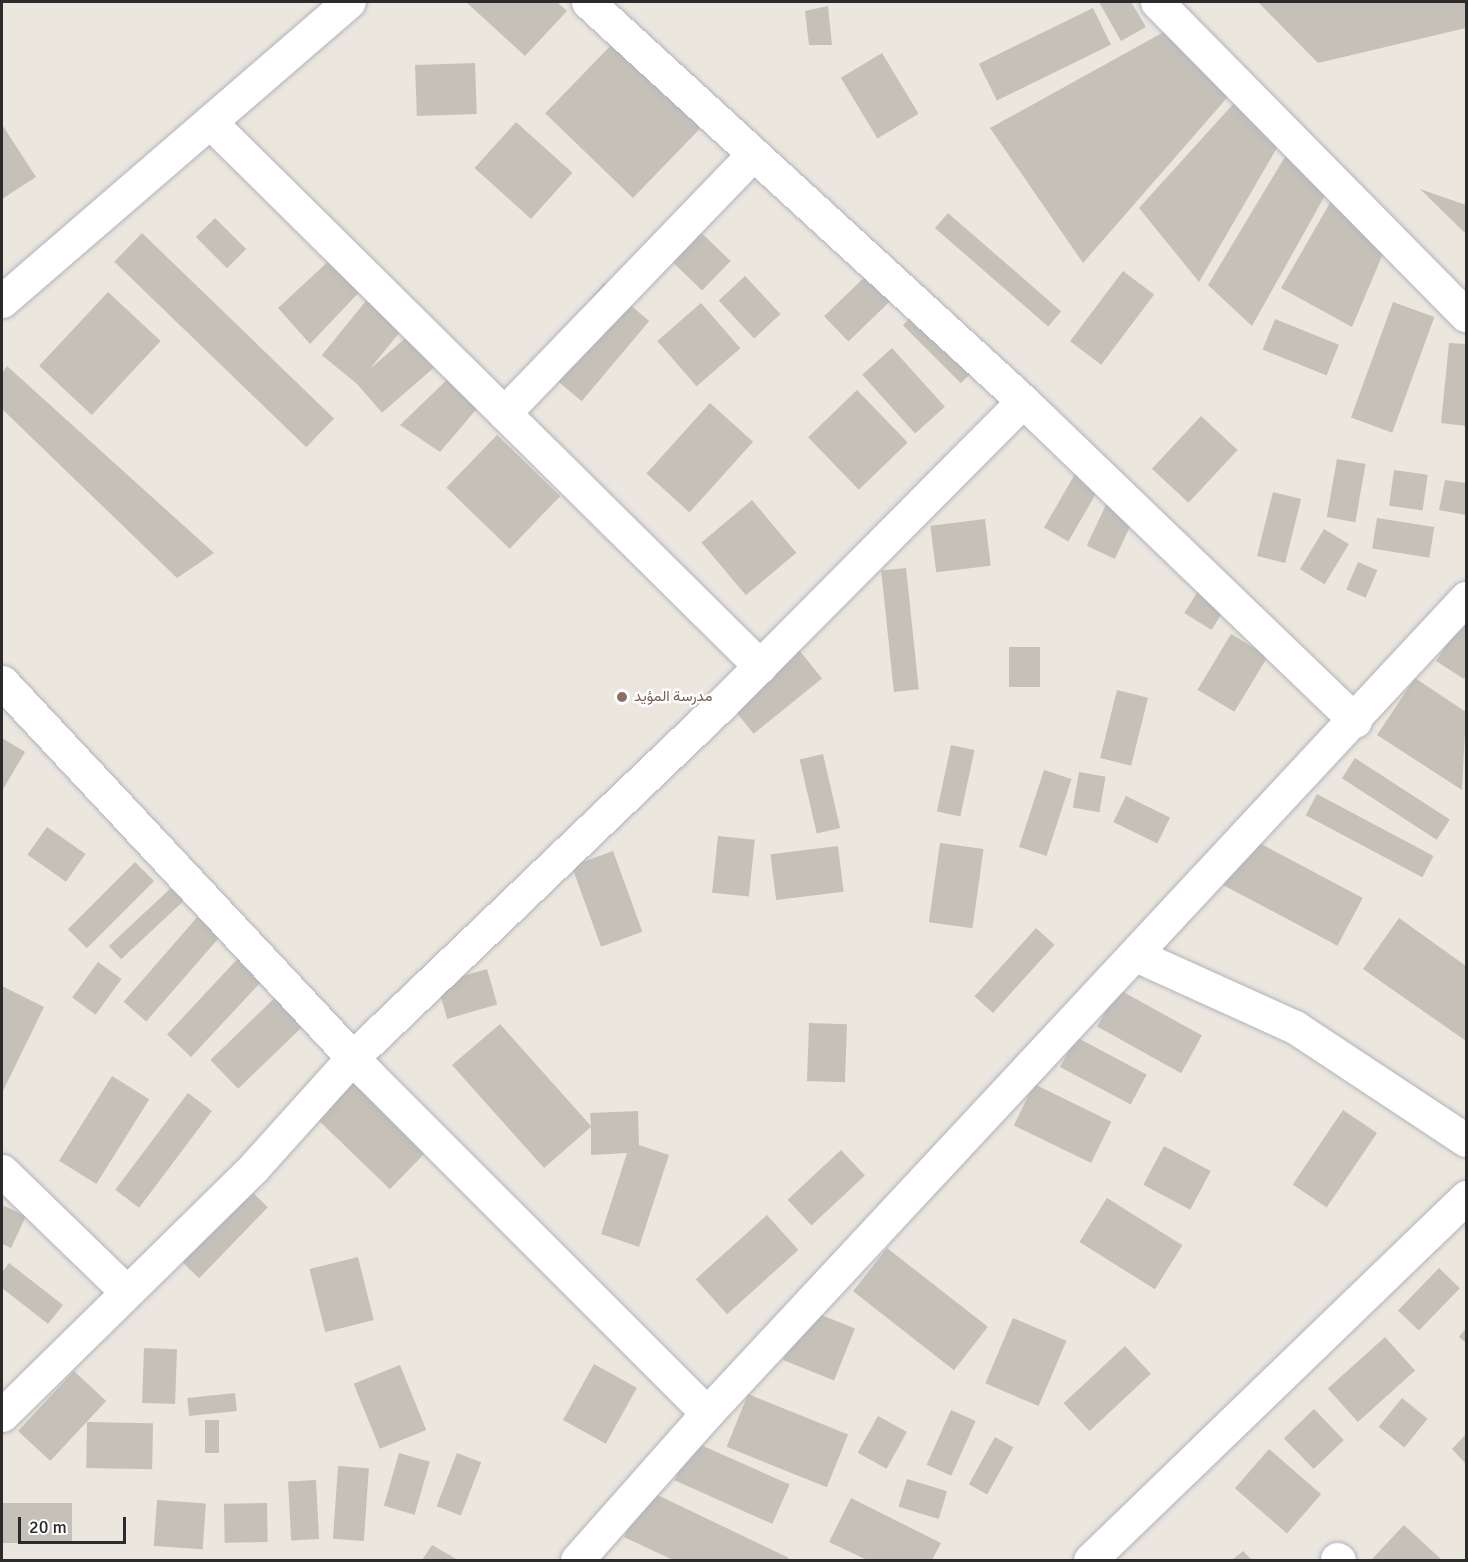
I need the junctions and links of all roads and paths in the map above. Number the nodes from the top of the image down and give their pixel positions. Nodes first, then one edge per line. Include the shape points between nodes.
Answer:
1 (349, 2) edge
2 (588, 2) edge
3 (1157, 2) edge
4 (210, 122) junction
5 (753, 154) junction
6 (2, 301) edge
7 (1467, 315) edge
8 (1023, 401) junction
9 (504, 413) junction
10 (1467, 598) edge
11 (760, 666) junction
12 (2, 682) edge
13 (1355, 721) junction
14 (1136, 955) junction
15 (353, 1056) junction
16 (1467, 1140) edge
17 (2, 1171) edge
18 (1467, 1197) edge
19 (125, 1290) junction
20 (707, 1413) junction
21 (2, 1415) edge
22 (577, 1560) edge
23 (1090, 1560) edge

1 - 4 street
2 - 5 street
3 - 7 street
4 - 6 street
4 - 9 street
5 - 8 street
5 - 9 street
8 - 11 street
8 - 13 street
9 - 11 street
10 - 13 street
11 - 15 street
12 - 15 street
13 - 14 street
14 - 16 street via 1295,1027
14 - 20 street
15 - 19 street via 255,1166
15 - 20 street
17 - 19 street
18 - 23 street
19 - 21 street
20 - 22 street

